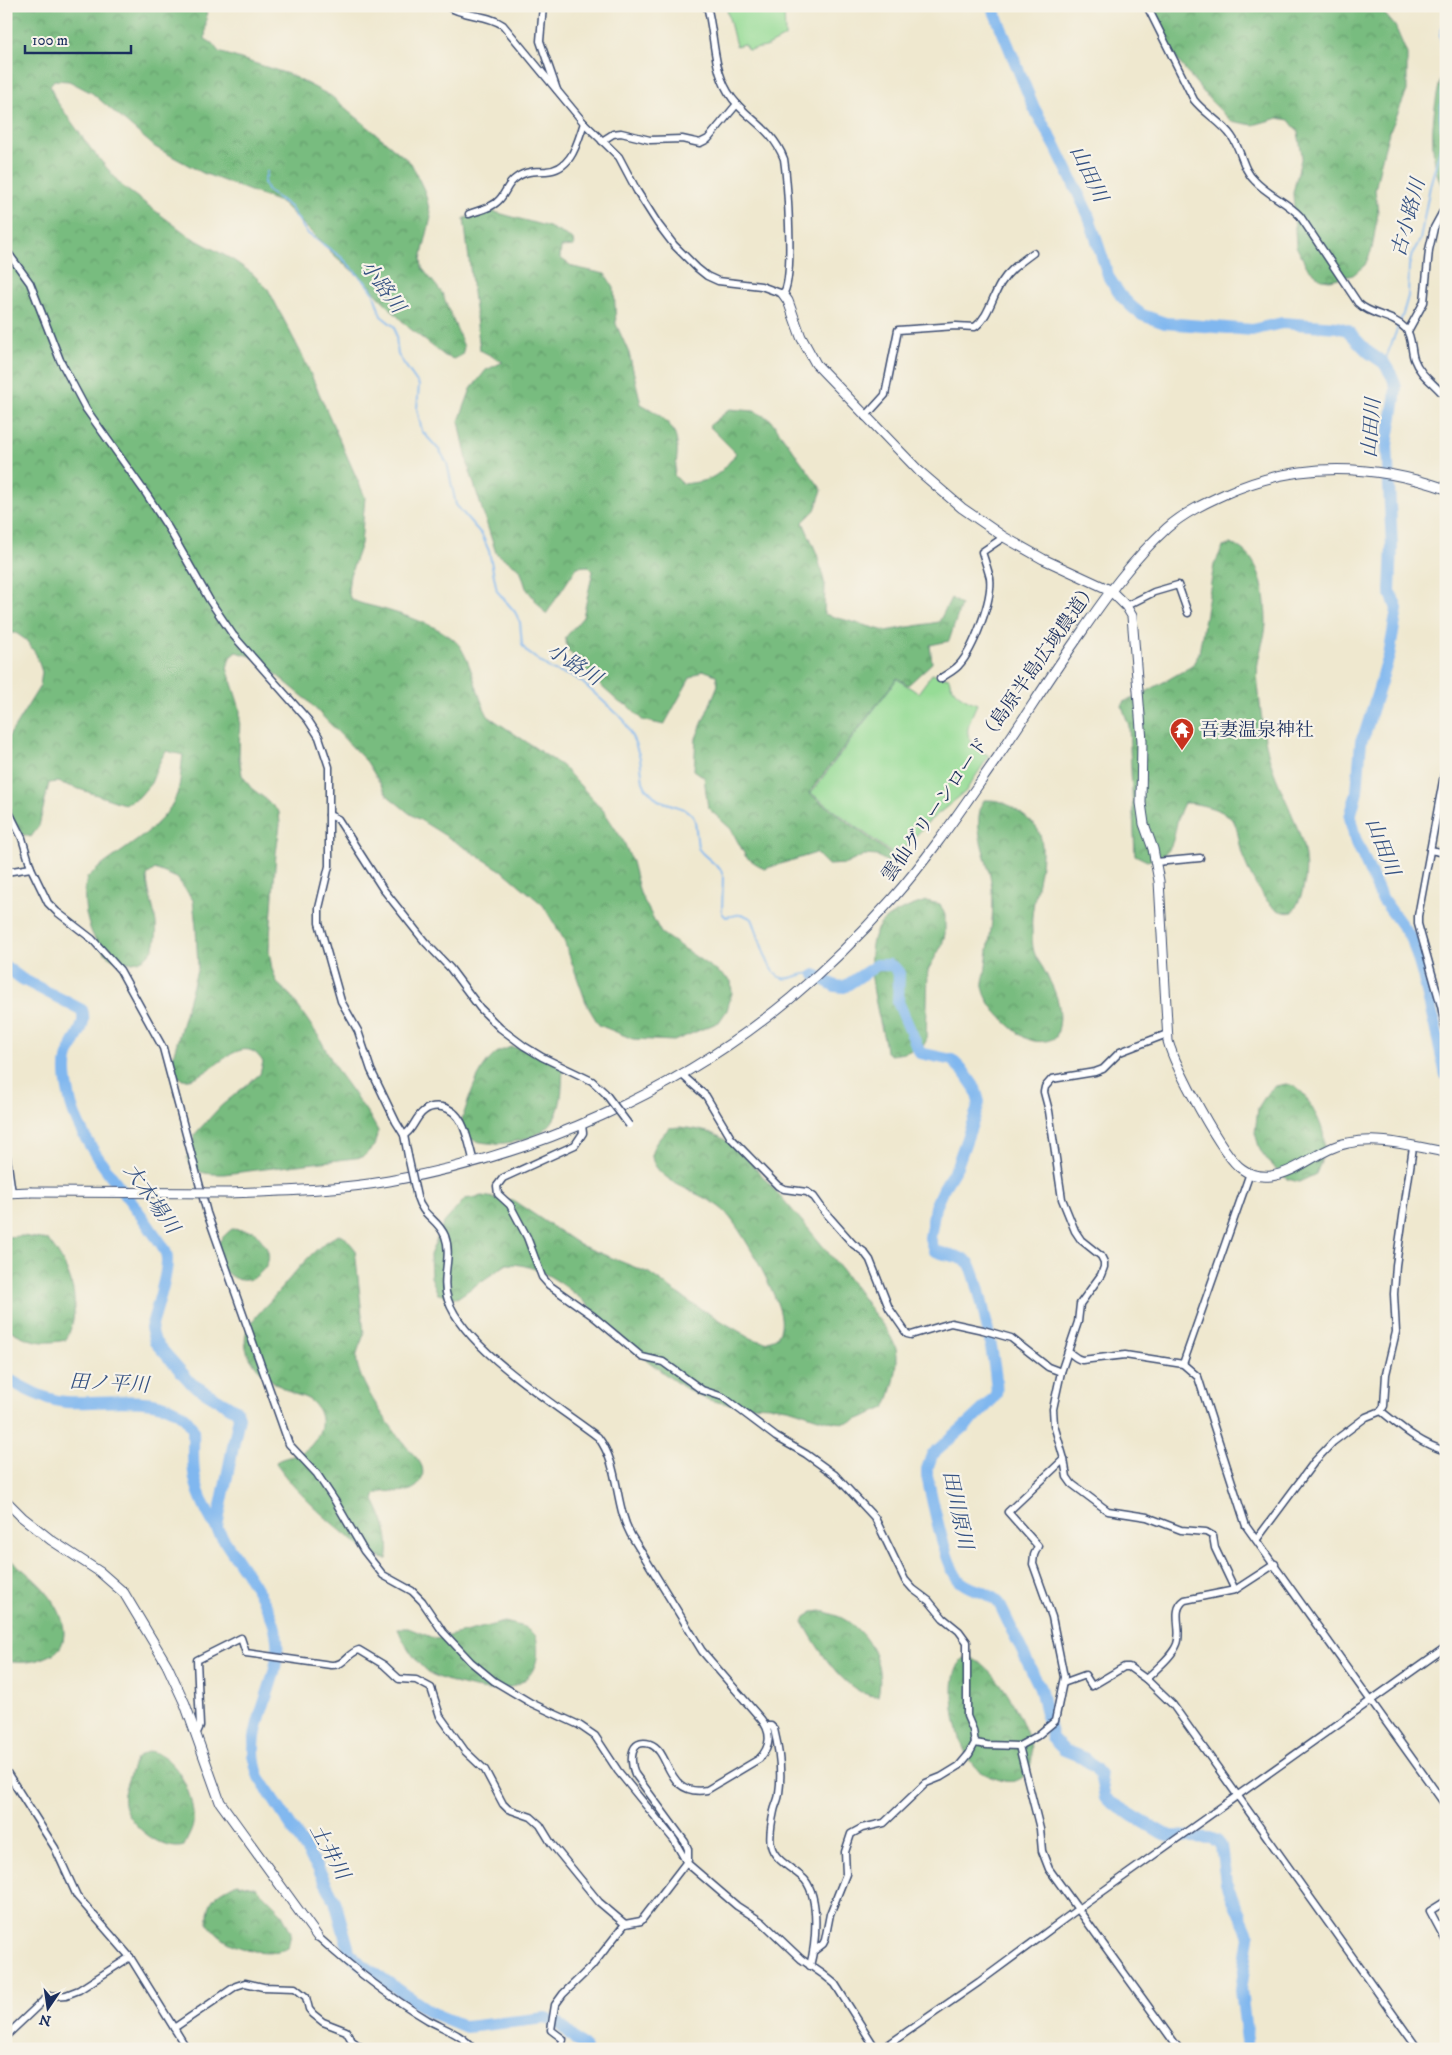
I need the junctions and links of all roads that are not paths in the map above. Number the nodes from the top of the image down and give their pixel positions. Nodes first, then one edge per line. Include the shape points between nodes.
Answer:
1 (447, 6) edge
2 (543, 6) edge
3 (707, 6) edge
4 (1147, 6) edge
5 (556, 91) junction
6 (737, 104) junction
7 (584, 123) junction
8 (602, 141) junction
9 (6, 165) edge
10 (6, 178) edge
11 (1446, 206) edge
12 (469, 214) dead end
13 (6, 250) edge
14 (1033, 253) dead end
15 (783, 294) junction
16 (1406, 329) junction
17 (1446, 398) edge
18 (866, 417) junction
19 (1444, 489) edge
20 (1004, 537) junction
21 (1110, 590) junction
22 (1126, 606) junction
23 (1188, 613) dead end
24 (940, 679) dead end
25 (1446, 764) edge
26 (6, 806) edge
27 (329, 815) junction
28 (1430, 850) junction
29 (1446, 853) edge
30 (1200, 858) dead end
31 (1156, 862) junction
32 (31, 868) junction
33 (6, 872) edge
34 (1446, 1030) edge
35 (1167, 1034) junction
36 (681, 1074) junction
37 (582, 1125) junction
38 (629, 1125) dead end
39 (404, 1135) junction
40 (1414, 1147) junction
41 (6, 1151) edge
42 (1446, 1152) edge
43 (474, 1162) junction
44 (1250, 1173) junction
45 (9, 1193) edge
46 (1068, 1352) junction
47 (1183, 1364) junction
48 (1061, 1372) junction
49 (1381, 1411) junction
50 (1446, 1451) edge
51 (1064, 1460) junction
52 (6, 1501) edge
53 (1256, 1539) junction
54 (1275, 1564) junction
55 (1235, 1590) junction
56 (1446, 1647) edge
57 (1146, 1679) junction
58 (1063, 1683) junction
59 (1370, 1700) junction
60 (767, 1726) junction
61 (196, 1735) junction
62 (975, 1743) junction
63 (1019, 1746) junction
64 (6, 1771) edge
65 (1237, 1795) junction
66 (1446, 1806) edge
67 (687, 1863) junction
68 (1446, 1901) edge
69 (1078, 1909) junction
70 (625, 1924) junction
71 (317, 1936) joint
72 (1446, 1941) edge
73 (814, 1951) junction
74 (130, 1957) junction
75 (810, 1966) junction
76 (174, 2028) junction
77 (6, 2036) edge
78 (187, 2049) edge
79 (363, 2049) edge
80 (473, 2049) edge
81 (561, 2049) edge
82 (876, 2049) edge
83 (882, 2049) edge
84 (1179, 2049) edge
85 (1418, 2049) edge

1 - 5 street via 464,14 488,17 502,25
2 - 5 street via 540,41
3 - 6 street via 712,23 714,57 728,92
4 - 16 street via 1194,100 1232,136 1254,180 1300,216 1358,303
5 - 7 street
6 - 8 street via 708,139 700,143 682,139 650,140 621,133
6 - 15 street via 769,132 784,159 789,259 788,286
7 - 8 street
7 - 12 street via 564,165 551,171 533,171 519,176 495,204
8 - 15 street via 625,166 658,224 697,268 718,281 761,286
9 - 10 street
11 - 16 street via 1434,228 1424,302
13 - 27 street via 30,284 60,360 86,409 151,502 228,628 319,737 329,767
14 - 18 street via 1006,276 988,312 975,328 898,330 885,395
15 - 18 street via 816,364
16 - 17 street via 1417,366
18 - 20 street via 942,492
19 - 21 street, 雲仙グリーンロード（島原半島広域農道） via 1420,480 1365,470 1307,470 1251,482 1201,505 1171,525
20 - 21 street via 1042,559
20 - 24 street via 982,552 990,579 989,598 981,623 963,660
21 - 22 street
21 - 36 street, 雲仙グリーンロード（島原半島広域農道） via 994,762 894,897 824,969 787,1001
22 - 23 street via 1178,585
22 - 31 street via 1134,625 1142,742 1141,803
25 - 28 street
26 - 32 street via 22,838
27 - 38 street, bridge via 338,819 383,889 480,1008 524,1046 592,1081
27 - 39 street via 329,866 319,908 319,923 341,1001 358,1031 371,1070
28 - 29 street
28 - 34 street via 1418,924
30 - 31 street
31 - 35 street
32 - 33 street
32 - 67 street via 48,903 92,939 120,970 163,1048 207,1213 289,1444 317,1474 364,1551 383,1574 412,1591 443,1632 494,1681 530,1704 579,1725 595,1736 618,1771 674,1840
35 - 44 street via 1173,1057 1216,1135 1234,1162
35 - 46 street via 1120,1052 1103,1069 1052,1080 1044,1087 1062,1199 1074,1231 1104,1262 1101,1275 1078,1308 1078,1322
36 - 37 street, 雲仙グリーンロード（島原半島広域農道）
36 - 48 street via 706,1096 731,1138 778,1186 807,1192 814,1197 853,1244 864,1252 889,1308 907,1334 950,1323 983,1330 1011,1338 1048,1367
37 - 43 street, 雲仙グリーンロード（島原半島広域農道）
37 - 62 street via 583,1133 575,1145 503,1178 497,1186 498,1194 510,1204 527,1236 542,1277 642,1357 662,1362 702,1390 723,1397 776,1437 835,1475 863,1503 875,1518 905,1580 967,1642 967,1716
39 - 43 street via 424,1111 432,1107 448,1109 460,1120
39 - 60 street, bridge via 420,1207 445,1235 448,1256 445,1289 456,1317 500,1364 598,1437 612,1462 623,1517 631,1535 702,1651
40 - 42 street
40 - 44 street via 1379,1141 1348,1142 1330,1147 1281,1174 1262,1176
40 - 49 street via 1396,1266 1396,1332
41 - 45 street
43 - 45 street, 雲仙グリーンロード（島原半島広域農道）, bridge via 389,1181 346,1186 231,1193
44 - 47 street
46 - 47 street via 1082,1360 1125,1355
46 - 48 street
47 - 53 street via 1198,1377 1246,1526
48 - 51 street via 1054,1424
49 - 50 street via 1418,1439
49 - 53 street via 1366,1417 1333,1442
51 - 55 street via 1067,1477 1072,1484 1108,1511 1147,1517 1181,1530 1206,1532 1213,1536 1215,1548
51 - 58 street via 1008,1512 1038,1546 1033,1564 1052,1617
52 - 61 street via 22,1517 106,1577 124,1594 167,1666
53 - 54 street
54 - 55 street
54 - 59 street
55 - 57 street via 1180,1603 1175,1650
56 - 59 street
57 - 58 street via 1124,1666 1092,1686 1085,1675
57 - 65 street via 1173,1705
58 - 63 street via 1056,1718 1050,1726
59 - 65 street
59 - 66 street
60 - 67 street via 769,1736 764,1754 706,1790 683,1787 650,1744 634,1750 631,1761 635,1774 685,1842 689,1856
60 - 73 street via 774,1729 780,1781 771,1844 774,1853 809,1887 813,1903
61 - 70 street via 200,1726 197,1660 241,1638 246,1653 337,1666 357,1649 384,1665 399,1679 410,1678 424,1683 433,1692 440,1716 466,1752 485,1770 503,1804 531,1817 540,1825 599,1902
61 - 71 street via 220,1802
62 - 63 street
62 - 73 street via 959,1766 926,1783 884,1823 851,1834 845,1852 846,1874 830,1914 825,1940
63 - 69 street via 1044,1858
64 - 74 street via 55,1848 77,1896
65 - 69 street
65 - 85 street
67 - 70 street via 641,1921
67 - 75 street via 736,1906 762,1922
68 - 72 street via 1430,1911
69 - 83 street
69 - 84 street
70 - 81 street via 555,2005 551,2030 563,2039
71 - 80 street via 349,1965 428,2020 461,2037
73 - 75 street
74 - 76 street
74 - 77 street via 79,1990 50,1996
75 - 82 street via 834,1984
76 - 78 street
76 - 79 street via 241,1984 295,1988 306,1997 313,2014 323,2022 346,2031 352,2041

